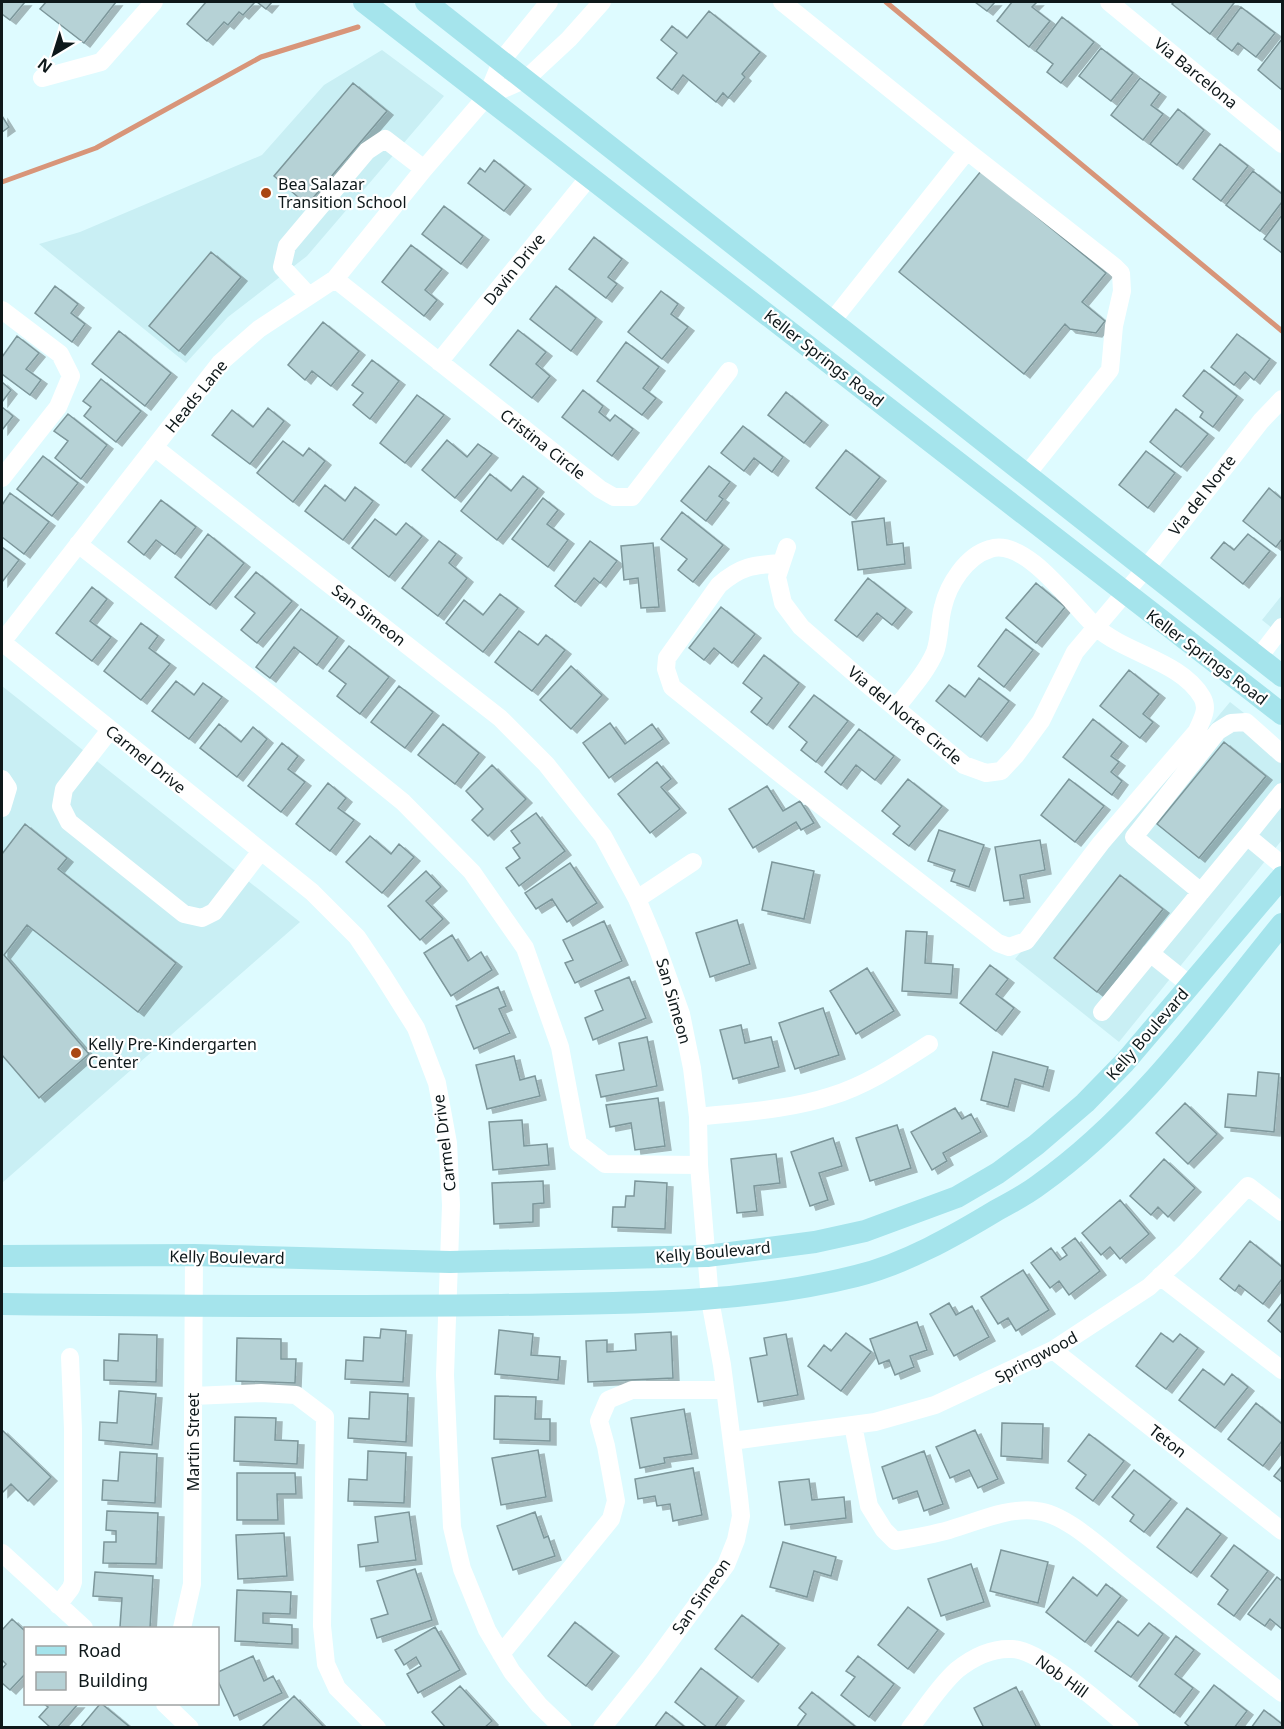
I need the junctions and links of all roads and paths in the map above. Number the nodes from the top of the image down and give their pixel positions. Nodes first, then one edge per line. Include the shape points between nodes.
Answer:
1 (154, 2) edge
2 (364, 2) edge
3 (426, 2) edge
4 (549, 2) edge
5 (602, 2) edge
6 (782, 2) edge
7 (1109, 2) edge
8 (502, 60) junction
9 (42, 78) dead end
10 (526, 79) junction
11 (487, 96) junction
12 (1282, 144) edge
13 (967, 151) junction
14 (424, 169) junction
15 (590, 176) junction
16 (336, 279) junction
17 (309, 296) junction
18 (2, 310) edge
19 (832, 321) junction
20 (810, 347) junction
21 (438, 362) junction
22 (729, 371) dead end
23 (1282, 399) edge
24 (154, 447) junction
25 (1027, 474) junction
26 (2, 477) edge
27 (78, 544) junction
28 (1146, 568) junction
29 (1124, 593) junction
30 (1096, 627) junction
31 (1282, 627) edge
32 (2, 642) edge
33 (1258, 657) junction
34 (1282, 676) edge
35 (1264, 700) junction
36 (896, 708) junction
37 (1282, 714) edge
38 (1246, 722) junction
39 (110, 730) junction
40 (1282, 754) edge
41 (2, 779) edge
42 (1282, 792) edge
43 (2, 808) edge
44 (1247, 836) junction
45 (261, 851) junction
46 (693, 862) dead end
47 (1282, 865) edge
48 (1282, 877) edge
49 (1201, 892) junction
50 (637, 899) junction
51 (1282, 924) edge
52 (1150, 953) junction
53 (1190, 985) junction
54 (1216, 1006) junction
55 (1102, 1012) dead end
56 (930, 1044) dead end
57 (698, 1117) junction
58 (699, 1165) junction
59 (1282, 1212) edge
60 (194, 1255) junction
61 (2, 1256) edge
62 (707, 1256) junction
63 (450, 1262) junction
64 (1160, 1276) junction
65 (710, 1300) junction
66 (2, 1304) edge
67 (448, 1305) junction
68 (195, 1306) junction
69 (1053, 1350) junction
70 (70, 1357) dead end
71 (1282, 1370) edge
72 (725, 1390) junction
73 (193, 1396) junction
74 (853, 1425) junction
75 (732, 1441) junction
76 (1282, 1531) edge
77 (2, 1553) edge
78 (58, 1605) junction
79 (82, 1627) edge
80 (182, 1627) edge
81 (501, 1654) junction
82 (1282, 1692) edge
83 (166, 1705) edge
84 (190, 1728) edge
85 (377, 1728) edge
86 (562, 1728) edge
87 (602, 1728) edge
88 (910, 1728) edge
89 (1130, 1728) edge

1 - 9 street via 101,62
2 - 11 main road, Keller Springs Road
3 - 8 main road, Keller Springs Road
4 - 8 street
5 - 10 street
6 - 13 street
7 - 12 street, Via Barcelona
8 - 10 main road, Keller Springs Road
8 - 11 street
10 - 11 street
10 - 19 main road, Keller Springs Road
11 - 14 street, Heads Lane
11 - 15 main road, Keller Springs Road
13 - 19 street
13 - 25 street via 1120,273 1122,291 1110,370
14 - 16 street, Heads Lane
14 - 17 street via 386,139 367,151 287,246 282,267
15 - 20 main road, Keller Springs Road
15 - 21 street, Davin Drive
16 - 17 street, Heads Lane
16 - 21 street, Cristina Circle
17 - 24 street, Heads Lane via 259,328 220,363
18 - 26 street via 60,354 71,376 58,407
19 - 20 main road
19 - 25 main road, Keller Springs Road
20 - 29 main road, Keller Springs Road
21 - 22 street, Cristina Circle via 614,497 632,497
23 - 28 street, Via del Norte
24 - 27 street, Heads Lane
24 - 50 street, San Simeon via 500,718 546,764 603,836
25 - 28 main road, Keller Springs Road
27 - 32 street, Heads Lane
27 - 58 street via 403,802 472,872 525,948 560,1047 578,1143 605,1164
28 - 29 street, Via del Norte
28 - 33 main road, Keller Springs Road
29 - 30 street, Via del Norte Circle
29 - 35 main road, Keller Springs Road
30 - 36 street, Via del Norte Circle via 1075,652 1041,721 1001,771 986,773 964,765
30 - 36 street via 1026,557 991,548 970,560 951,584 936,650
30 - 36 street, Via del Norte Circle via 1177,673 1196,688 1206,710 1197,731 1101,843 1026,940 1009,946 998,943 672,687 667,658 719,585 751,565 784,555 777,577 783,603 844,665
31 - 33 street
32 - 39 street, Carmel Drive
33 - 34 main road, Keller Springs Road
35 - 37 main road, Keller Springs Road
35 - 38 street
38 - 40 street
38 - 49 street via 1231,723 1218,731 1134,837
39 - 45 street, Carmel Drive
39 - 45 street via 64,789 61,806 69,822 184,914 202,918 214,912
41 - 43 street via 8,788
42 - 44 street
44 - 47 street
44 - 49 street
45 - 63 street, Carmel Drive via 312,892 357,937 416,1028 437,1083 448,1143
46 - 50 street
48 - 53 main road, Kelly Boulevard
49 - 52 street
50 - 57 street, San Simeon via 681,1014
51 - 54 main road, Kelly Boulevard
52 - 53 street
52 - 55 street
53 - 54 main road
53 - 62 main road, Kelly Boulevard via 1085,1103 998,1173 957,1197 865,1231 815,1242
54 - 65 main road, Kelly Boulevard via 1104,1132 1039,1185 964,1229 860,1276
56 - 57 street via 872,1080 832,1096 793,1106
57 - 58 street, San Simeon
58 - 62 street, San Simeon
59 - 64 street, Springwood via 1248,1186
60 - 61 main road, Kelly Boulevard
60 - 63 main road, Kelly Boulevard
60 - 68 street, Martin Street
62 - 63 main road, Kelly Boulevard
62 - 65 street, San Simeon
63 - 67 street, Carmel Drive
64 - 69 street, Springwood via 1112,1313
64 - 71 street
65 - 67 main road, Kelly Boulevard
65 - 72 street, San Simeon
66 - 68 main road, Kelly Boulevard
67 - 68 main road, Kelly Boulevard
67 - 81 street, Carmel Drive via 445,1375 452,1527 462,1569
68 - 73 street, Martin Street
69 - 74 street, Springwood via 935,1405
69 - 76 street, Teton
70 - 78 street via 74,1429 73,1582
72 - 75 street, San Simeon
72 - 81 street via 632,1390 608,1400 599,1421 616,1502 611,1519
73 - 80 street, Martin Street via 192,1584
73 - 85 street via 296,1395 325,1417 322,1626 326,1664 337,1688
74 - 75 street, Springwood
74 - 82 street via 869,1506 895,1541 947,1531 1013,1511 1038,1510 1054,1515
75 - 87 street, San Simeon via 741,1516 726,1565
77 - 78 street
78 - 79 street
81 - 86 street, Carmel Drive via 539,1705
83 - 84 street
88 - 89 street, Nob Hill via 955,1672 996,1649 1032,1654

